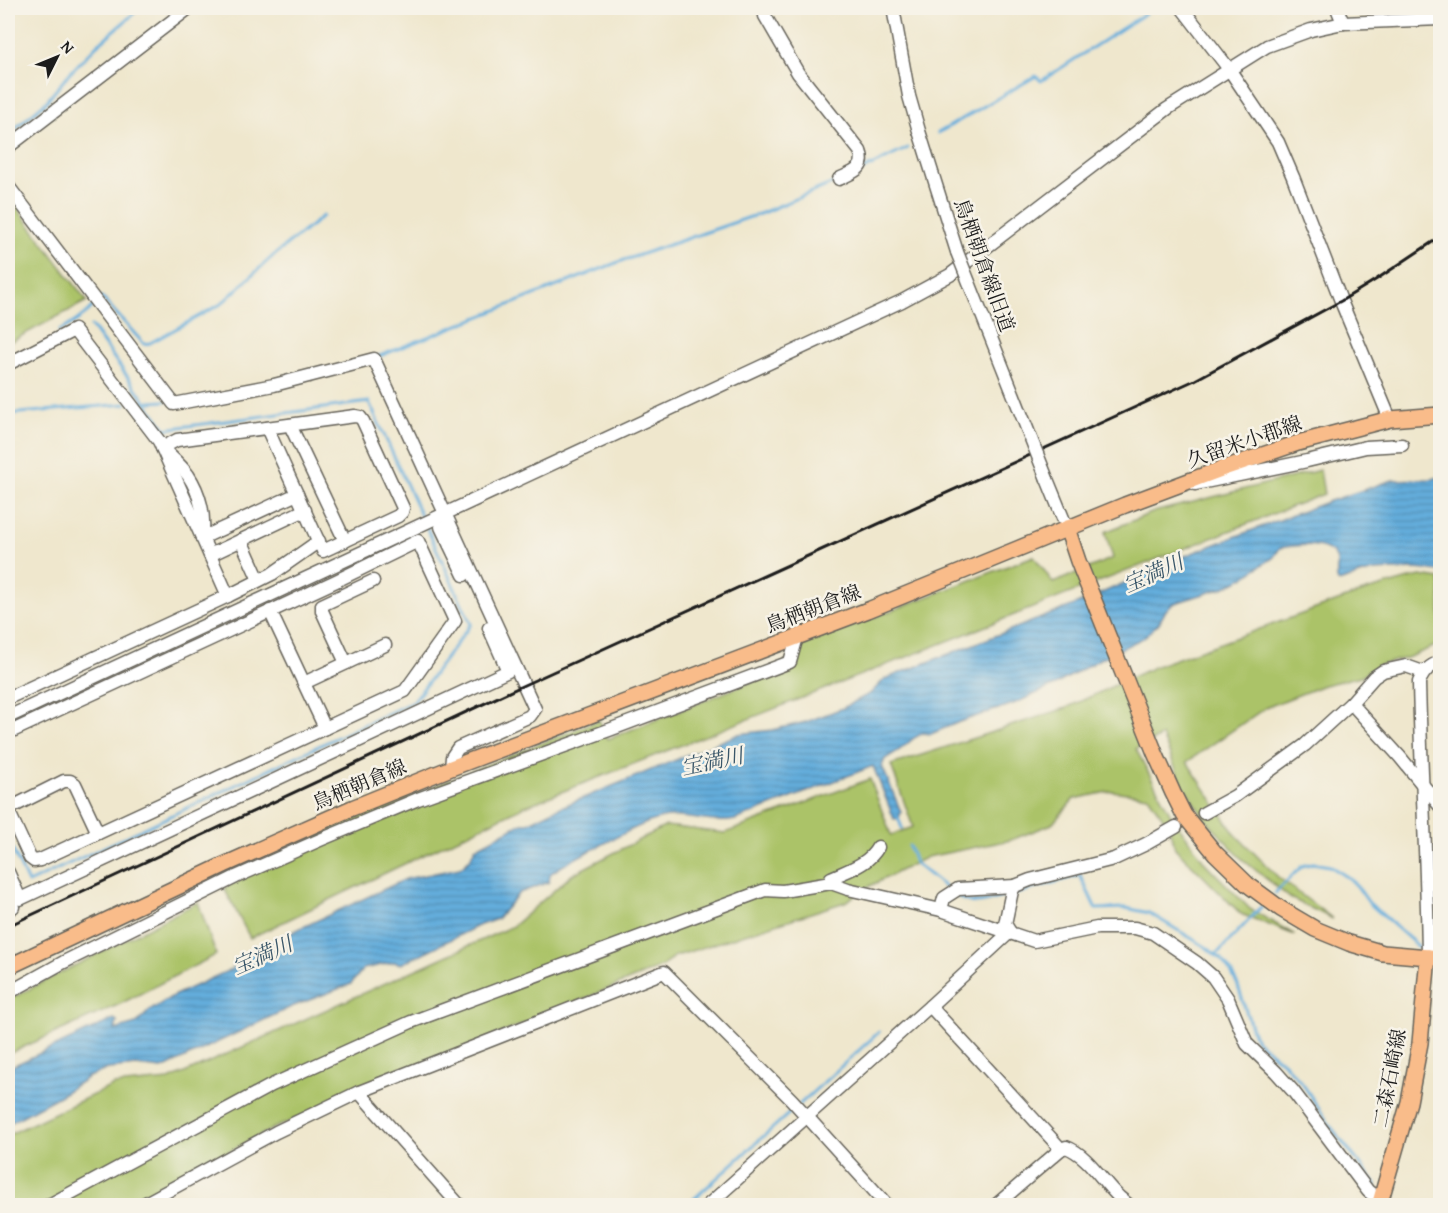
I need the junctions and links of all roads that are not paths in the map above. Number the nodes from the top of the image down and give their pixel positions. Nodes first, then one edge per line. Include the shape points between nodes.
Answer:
1 (189, 8) edge
2 (765, 8) edge
3 (893, 8) edge
4 (1182, 8) edge
5 (1337, 8) edge
6 (1440, 19) edge
7 (1343, 23) junction
8 (1229, 69) junction
9 (8, 147) edge
10 (839, 179) dead end
11 (8, 186) edge
12 (8, 364) edge
13 (1440, 415) edge
14 (1390, 419) junction
15 (290, 425) junction
16 (267, 429) junction
17 (1402, 445) dead end
18 (162, 448) junction
19 (1158, 492) junction
20 (297, 494) junction
21 (305, 510) junction
22 (444, 513) junction
23 (441, 527) dead end
24 (1067, 528) junction
25 (202, 538) junction
26 (241, 540) junction
27 (345, 541) junction
28 (321, 546) junction
29 (210, 555) junction
30 (329, 566) junction
31 (259, 580) junction
32 (336, 581) junction
33 (373, 581) dead end
34 (228, 596) junction
35 (270, 611) junction
36 (489, 617) junction
37 (797, 637) junction
38 (385, 645) dead end
39 (1440, 662) edge
40 (346, 663) junction
41 (1421, 677) junction
42 (304, 683) junction
43 (8, 698) edge
44 (1351, 703) junction
45 (8, 717) edge
46 (325, 728) junction
47 (8, 733) edge
48 (451, 768) junction
49 (1421, 781) junction
50 (1440, 806) edge
51 (8, 809) edge
52 (1204, 813) dead end
53 (1176, 827) dead end
54 (98, 833) junction
55 (878, 847) dead end
56 (8, 872) edge
57 (831, 883) junction
58 (1015, 886) junction
59 (940, 910) junction
60 (1010, 932) junction
61 (1434, 958) edge
62 (8, 967) edge
63 (8, 993) edge
64 (930, 1006) junction
65 (359, 1092) junction
66 (804, 1113) junction
67 (1061, 1149) junction
68 (1380, 1203) edge
69 (48, 1206) edge
70 (140, 1206) edge
71 (460, 1206) edge
72 (707, 1206) edge
73 (888, 1206) edge
74 (995, 1206) edge
75 (1129, 1206) edge

1 - 9 street
2 - 10 street via 765,16 798,73 860,151 861,165
3 - 24 street, 鳥栖朝倉線旧道, bridge via 909,96 957,252
4 - 8 street
5 - 7 street
6 - 7 street
7 - 8 street via 1277,41
8 - 14 street via 1278,142
8 - 22 street via 1167,109 950,275 902,301
11 - 22 street via 174,404 274,386 374,359
12 - 18 street via 74,330
13 - 14 main road, 久留米小郡線
14 - 19 main road, 久留米小郡線 via 1298,443
15 - 16 street
15 - 27 street
15 - 27 street via 355,416 363,421 403,508 398,516
16 - 18 street via 177,440
16 - 20 street
17 - 19 street via 1366,447
18 - 25 street
19 - 24 main road, 久留米小郡線
20 - 21 street
20 - 25 street
21 - 26 street
21 - 28 street
22 - 30 street
22 - 36 street
23 - 36 street
24 - 37 main road, 鳥栖朝倉線
24 - 61 main road via 1173,793 1184,815 1215,853 1247,884 1315,929 1383,953
25 - 29 street
26 - 29 street
26 - 31 street
27 - 28 street
28 - 30 street
28 - 31 street
29 - 34 street
30 - 32 street
30 - 45 street
31 - 34 street
32 - 35 street
32 - 46 street via 418,541 455,621 405,691
33 - 40 street via 322,605
34 - 43 street
35 - 42 street
35 - 47 street
36 - 48 street via 535,709 530,716 458,748
36 - 56 street via 508,672 20,899
37 - 48 main road, 鳥栖朝倉線
37 - 63 street via 790,662 418,799 236,877
38 - 40 street
39 - 41 street
40 - 42 street
41 - 44 street via 1406,666 1383,671
41 - 49 street
42 - 46 street
44 - 49 street
44 - 52 street via 1305,746
46 - 54 street
48 - 62 main road, 鳥栖朝倉線 via 279,840
49 - 50 street
49 - 61 street
51 - 54 street via 70,781
51 - 54 street via 34,861
53 - 58 street via 1114,859
55 - 57 street via 864,862 831,878
57 - 59 street
57 - 69 street via 765,890 411,1022 263,1090
58 - 59 street via 958,890 944,898
58 - 60 street via 1005,924
59 - 60 street
60 - 64 street
60 - 68 street via 1034,941 1097,928 1135,928 1153,933 1182,952 1213,977 1228,999 1247,1044 1293,1091
61 - 68 main road, 二森石崎線 via 1409,1102
64 - 66 street
64 - 67 street
65 - 66 street via 664,972
65 - 70 street
65 - 71 street
66 - 72 street
66 - 73 street
67 - 74 street
67 - 75 street via 1073,1150

